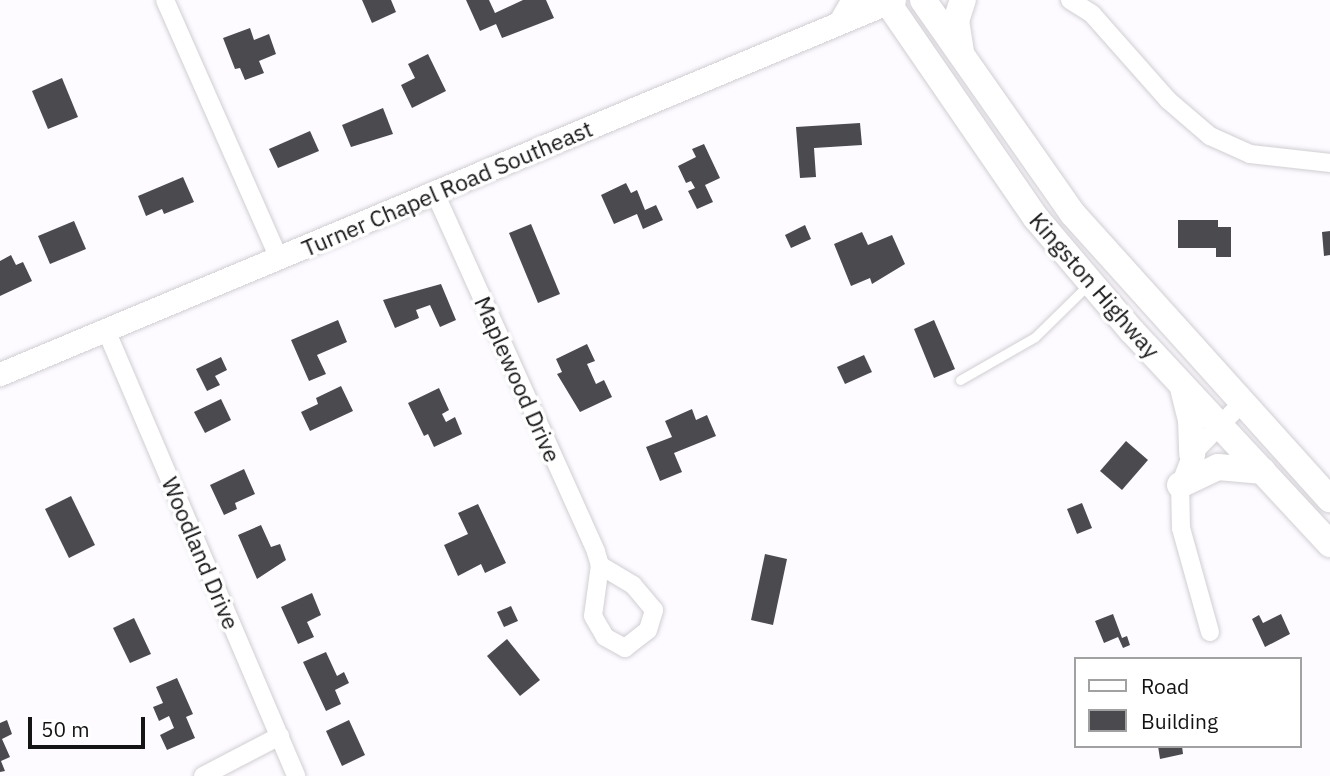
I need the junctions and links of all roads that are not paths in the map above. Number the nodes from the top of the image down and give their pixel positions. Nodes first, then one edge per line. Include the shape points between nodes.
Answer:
1 (165, 0) edge
2 (923, 0) edge
3 (963, 0) edge
4 (1070, 0) edge
5 (889, 1) edge
6 (850, 10) edge
7 (964, 64) junction
8 (1330, 163) edge
9 (435, 193) junction
10 (279, 258) junction
11 (1090, 283) junction
12 (106, 330) junction
13 (0, 374) edge
14 (960, 380) dead end
15 (1181, 383) junction
16 (1242, 403) junction
17 (1219, 425) junction
18 (1192, 454) junction
19 (1263, 471) junction
20 (1180, 485) junction
21 (1330, 499) edge
22 (1330, 544) edge
23 (600, 565) junction
24 (1210, 632) dead end
25 (280, 736) junction
26 (203, 776) edge
27 (296, 776) edge

1 - 10 street
2 - 7 main road, Kingston Highway
3 - 7 main road via 956,21
4 - 8 street via 1092,14 1168,100 1210,136 1250,154
5 - 6 street, Turner Chapel Road Southeast
5 - 11 main road, Kingston Highway via 987,151
6 - 9 street, Turner Chapel Road Southeast
7 - 16 main road, Kingston Highway via 1073,214
9 - 10 street, Turner Chapel Road Southeast
9 - 23 street, Maplewood Drive
10 - 12 street, Turner Chapel Road Southeast
11 - 14 lane via 1035,337
11 - 15 main road, Kingston Highway
12 - 13 street, Turner Chapel Road Southeast
12 - 25 street, Woodland Drive
15 - 17 main road, Kingston Highway
15 - 18 main road via 1191,419
16 - 17 street
16 - 21 main road, Kingston Highway
17 - 18 street
17 - 19 main road, Kingston Highway
18 - 20 street
19 - 20 main road via 1218,467
19 - 22 main road, Kingston Highway
20 - 24 street via 1181,528
23 - 23 street via 593,616 605,637 625,648 648,630 654,610 633,585
25 - 26 street
25 - 27 street, Woodland Drive

